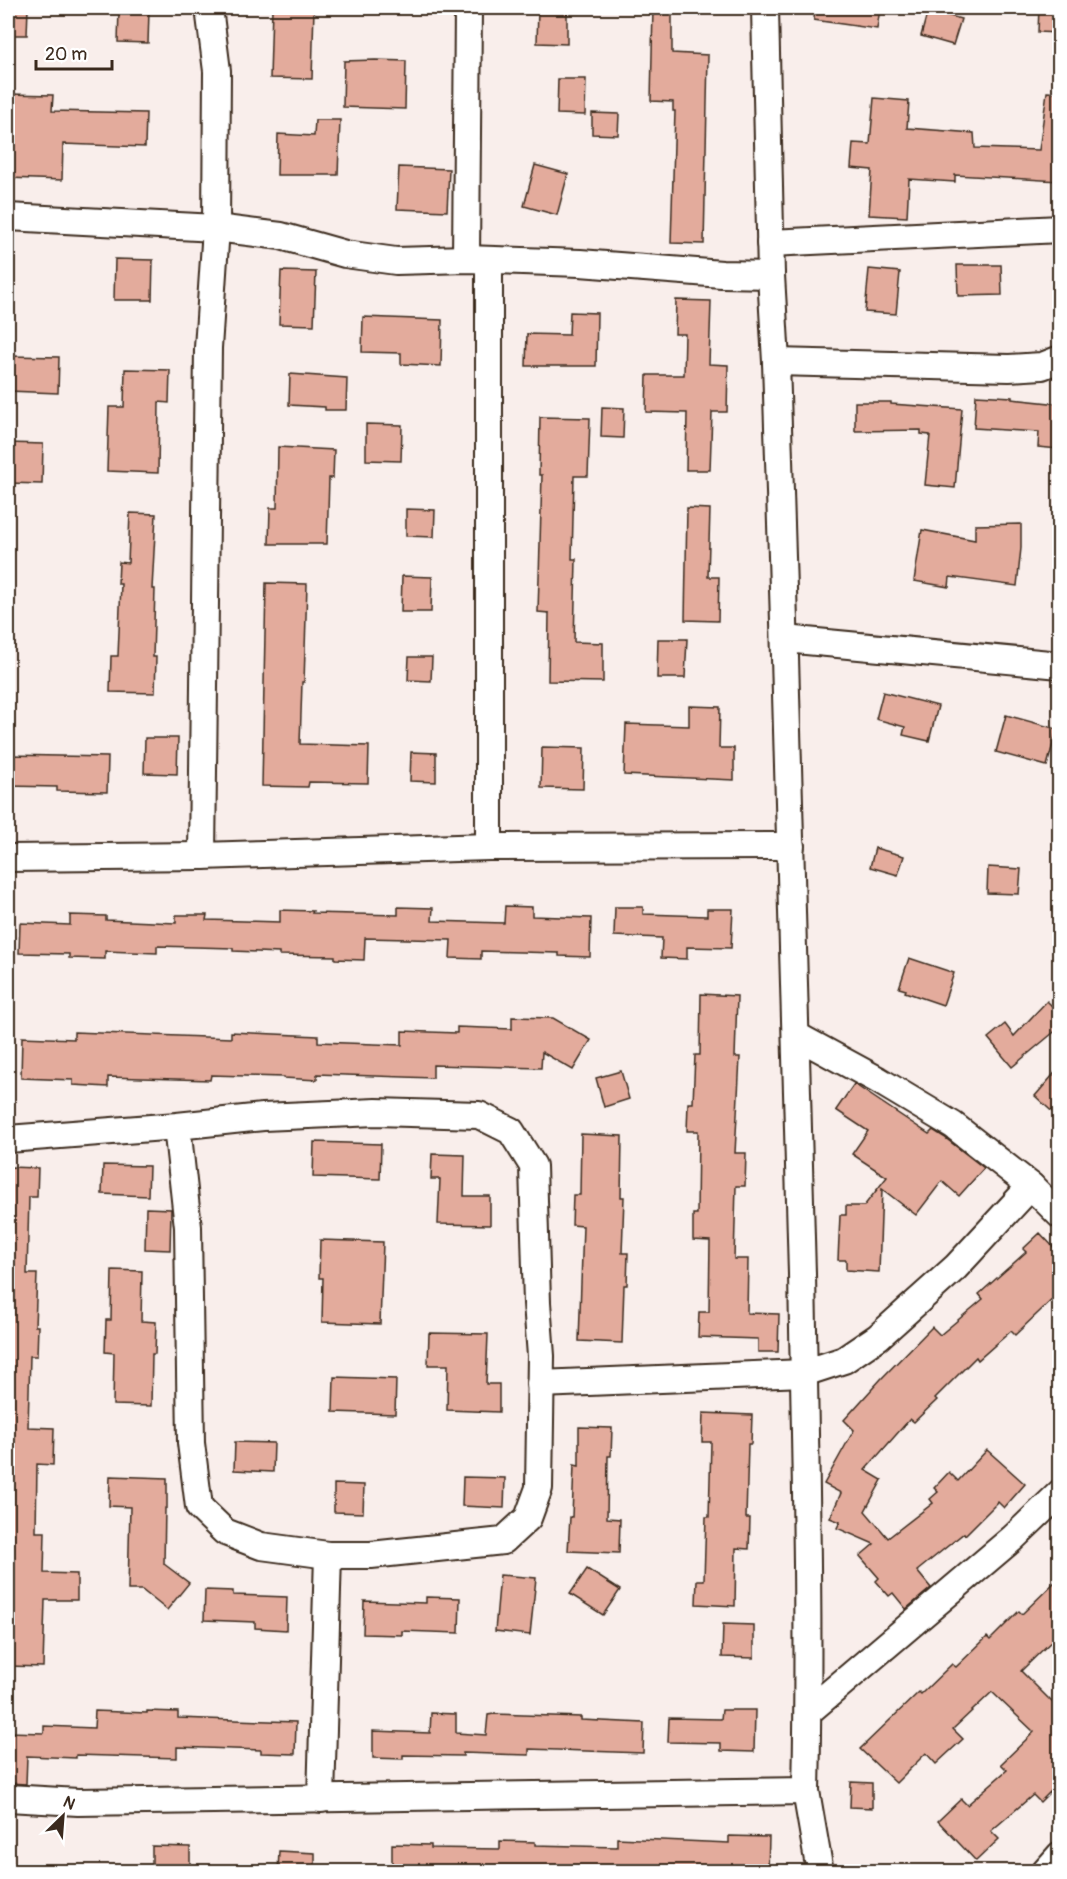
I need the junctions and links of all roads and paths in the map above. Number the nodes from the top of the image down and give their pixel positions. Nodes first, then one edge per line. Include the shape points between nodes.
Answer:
1 (209, 8) edge
2 (468, 8) edge
3 (765, 8) edge
4 (8, 217) edge
5 (216, 228) junction
6 (1059, 229) edge
7 (770, 243) junction
8 (478, 260) junction
9 (771, 275) junction
10 (1059, 359) edge
11 (776, 362) junction
12 (785, 639) junction
13 (1059, 665) edge
14 (791, 846) junction
15 (489, 847) junction
16 (202, 856) junction
17 (8, 858) edge
18 (797, 1036) junction
19 (177, 1126) junction
20 (8, 1139) edge
21 (1031, 1186) junction
22 (1059, 1215) edge
23 (804, 1373) junction
24 (540, 1384) junction
25 (1059, 1493) edge
26 (328, 1555) junction
27 (808, 1712) junction
28 (806, 1791) junction
29 (8, 1798) edge
30 (321, 1799) junction
31 (1059, 1855) edge
32 (820, 1872) edge
33 (1045, 1872) edge

1 - 5 street via 217,71
2 - 8 street
3 - 7 street
4 - 5 street
5 - 8 street via 282,236 345,254 396,261
5 - 16 street via 208,348
6 - 7 street
7 - 9 street
8 - 9 street
8 - 15 street
9 - 11 street
10 - 11 street via 1042,366 1009,369
11 - 12 street
12 - 13 street
12 - 14 street
14 - 15 street
14 - 18 street
15 - 16 street
16 - 17 street
18 - 21 street via 953,1125
18 - 23 street
19 - 20 street
19 - 24 street via 376,1112 479,1114 511,1131 533,1166
19 - 26 street via 188,1227 191,1443 199,1507 225,1532 261,1546
21 - 22 street
21 - 23 street via 956,1268 878,1338 844,1360
23 - 24 street
23 - 27 street
24 - 26 street via 539,1488 528,1518 503,1541 371,1555
25 - 27 street via 1012,1538
26 - 30 street
27 - 28 street
28 - 30 street
28 - 32 street
29 - 30 street via 78,1802
31 - 33 street

